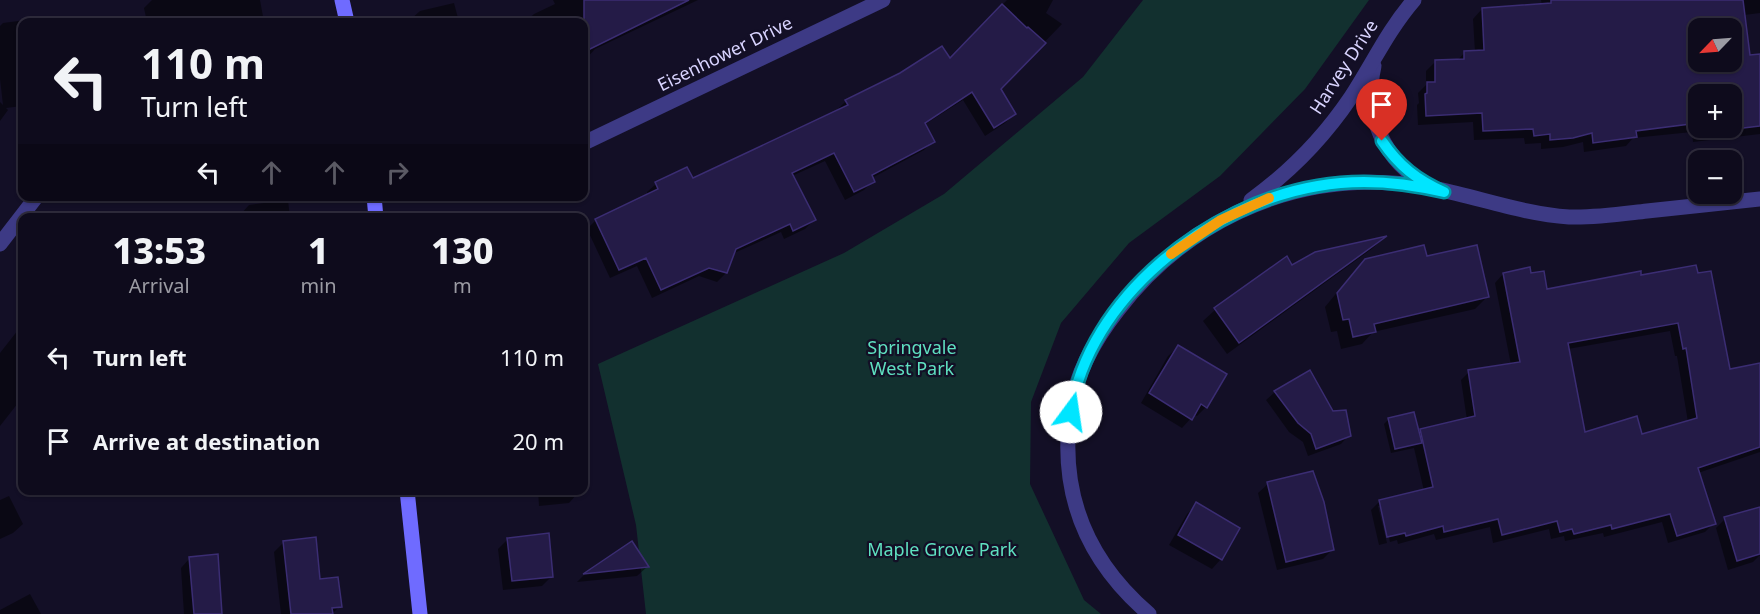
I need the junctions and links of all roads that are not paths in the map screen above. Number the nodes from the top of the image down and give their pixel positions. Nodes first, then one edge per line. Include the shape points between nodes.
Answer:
1 (342, 0) edge
2 (883, 0) edge
3 (1414, 0) edge
4 (346, 18) edge
5 (1381, 47) junction
6 (588, 141) edge
7 (1444, 192) junction
8 (1760, 199) edge
9 (33, 201) edge
10 (24, 213) edge
11 (1221, 220) junction
12 (18, 221) edge
13 (0, 244) edge
14 (407, 495) edge
15 (420, 614) edge
16 (1149, 614) edge

1 - 4 main road
2 - 6 street, Eisenhower Drive
3 - 5 street, Harvey Drive
5 - 7 street via 1371,77 1370,97 1382,141 1404,169
5 - 11 street, Harvey Drive via 1350,98 1306,153 1253,199
7 - 8 street via 1529,213 1570,217
7 - 11 street via 1396,183 1344,182 1285,193
9 - 10 street
11 - 16 street via 1176,250 1132,291 1102,329 1084,363 1072,399 1068,463 1074,501 1103,566 1126,595
12 - 13 street
14 - 15 main road

